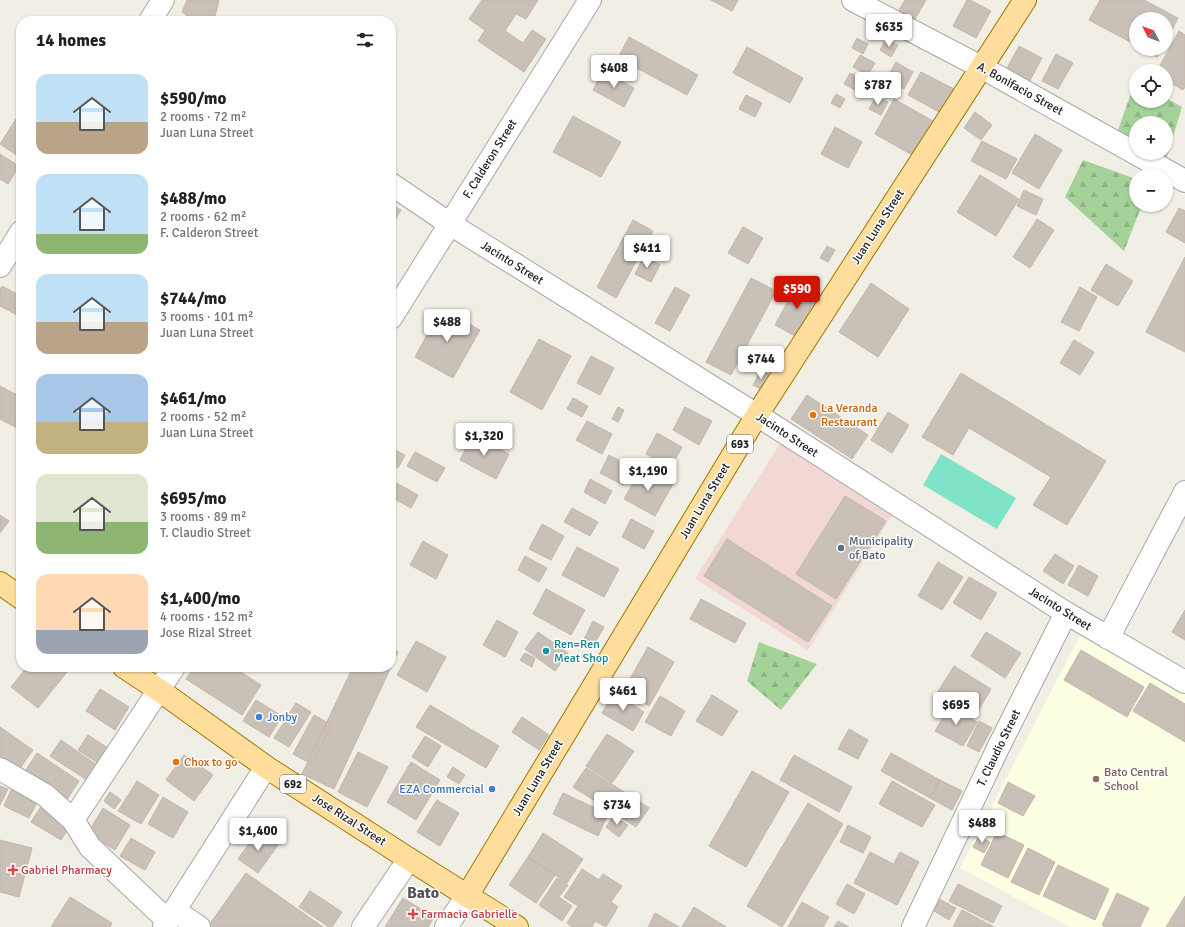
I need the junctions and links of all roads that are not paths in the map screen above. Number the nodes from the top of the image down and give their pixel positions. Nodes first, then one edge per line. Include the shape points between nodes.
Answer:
1 (163, 0) edge
2 (590, 0) edge
3 (853, 0) edge
4 (1025, 0) edge
5 (153, 16) edge
6 (981, 67) junction
7 (1185, 181) edge
8 (396, 187) edge
9 (450, 224) junction
10 (16, 240) edge
11 (0, 266) edge
12 (396, 310) edge
13 (757, 415) junction
14 (1185, 492) edge
15 (0, 583) edge
16 (16, 594) edge
17 (1066, 613) junction
18 (1108, 638) junction
19 (132, 672) edge
20 (171, 672) edge
21 (1185, 682) edge
22 (159, 690) junction
23 (266, 767) junction
24 (0, 769) edge
25 (73, 820) junction
26 (409, 859) junction
27 (467, 896) junction
28 (169, 920) edge
29 (199, 927) edge
30 (363, 927) edge
31 (446, 927) edge
32 (517, 927) edge
33 (913, 927) edge

1 - 5 street
2 - 9 street, F. Calderon Street
3 - 6 street, A. Bonifacio Street
4 - 6 main road, Juan Luna Street / 693
6 - 7 street, A. Bonifacio Street
6 - 13 main road, Juan Luna Street / 693
8 - 9 street, Jacinto Street
9 - 12 street, F. Calderon Street
9 - 13 street, Jacinto Street
10 - 11 street
13 - 17 street, Jacinto Street
13 - 27 main road, Juan Luna Street / 693
14 - 18 street
15 - 16 main road
17 - 18 street, Jacinto Street
17 - 33 street, T. Claudio Street via 996,752
18 - 21 street, Jacinto Street
19 - 22 main road, Jose Rizal Street / 692
20 - 22 street
22 - 23 main road, Jose Rizal Street / 692
22 - 25 street
23 - 26 main road, Jose Rizal Street / 692
23 - 28 street
24 - 25 street via 45,795
25 - 28 street via 90,847
26 - 27 main road, Jose Rizal Street / 692
26 - 30 street
27 - 31 street, Juan Luna Street
27 - 32 main road, Jose Rizal Street / 692
28 - 29 street

